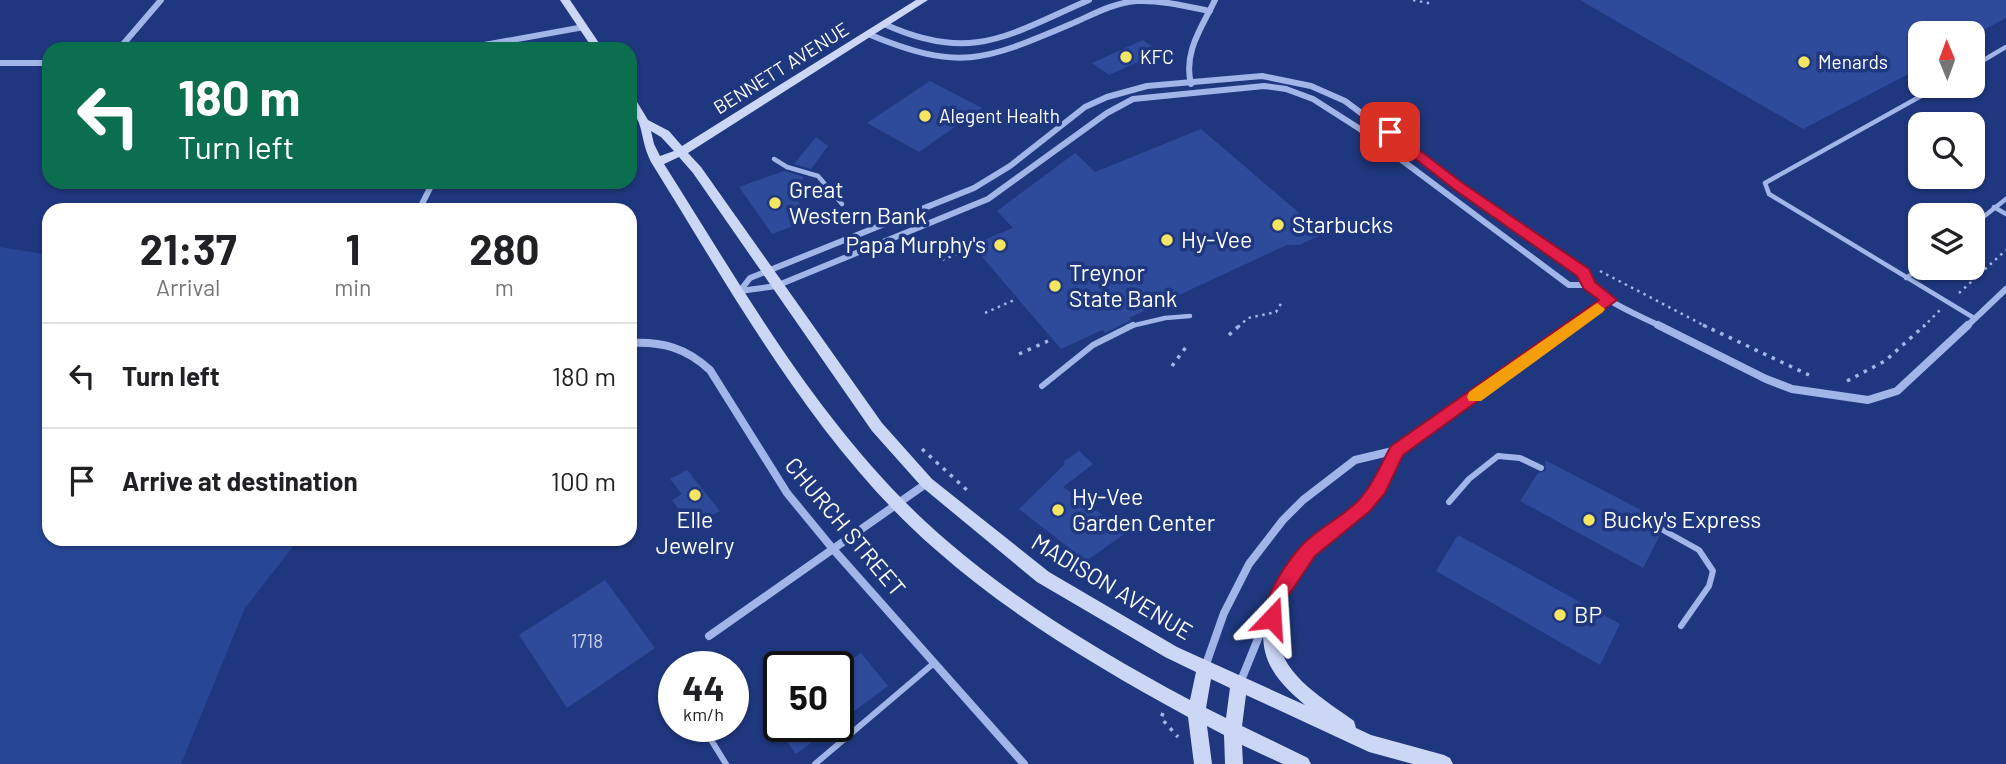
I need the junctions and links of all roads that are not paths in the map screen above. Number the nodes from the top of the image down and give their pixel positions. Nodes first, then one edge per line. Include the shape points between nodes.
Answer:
1 (162, 0) edge
2 (565, 0) edge
3 (923, 0) edge
4 (1088, 0) edge
5 (1215, 0) edge
6 (1210, 11) junction
7 (884, 24) junction
8 (584, 27) junction
9 (868, 34) junction
10 (124, 42) edge
11 (501, 42) edge
12 (594, 42) edge
13 (2006, 47) edge
14 (1985, 59) edge
15 (0, 63) edge
16 (42, 63) edge
17 (1189, 81) junction
18 (1194, 91) junction
19 (1917, 98) edge
20 (637, 110) edge
21 (644, 122) junction
22 (681, 152) junction
23 (774, 159) dead end
24 (656, 162) junction
25 (2006, 199) edge
26 (842, 204) dead end
27 (1994, 207) junction
28 (2006, 214) edge
29 (1985, 215) edge
30 (1906, 278) joint
31 (772, 279) junction
32 (1589, 285) junction
33 (2006, 289) edge
34 (740, 291) junction
35 (1609, 300) junction
36 (1190, 316) dead end
37 (1974, 318) junction
38 (637, 343) edge
39 (1042, 386) dead end
40 (1397, 450) junction
41 (1541, 468) dead end
42 (927, 483) junction
43 (1449, 502) dead end
44 (899, 505) junction
45 (1663, 530) dead end
46 (833, 549) junction
47 (1275, 600) junction
48 (1681, 626) dead end
49 (709, 636) dead end
50 (934, 663) junction
51 (1205, 667) junction
52 (1239, 683) junction
53 (1196, 713) junction
54 (1233, 731) junction
55 (712, 742) edge
56 (1369, 743) junction
57 (726, 764) edge
58 (815, 764) edge
59 (1024, 764) edge
60 (1203, 764) edge
61 (1234, 764) edge
62 (1302, 764) edge
63 (1444, 764) edge

1 - 10 street
2 - 8 main road
3 - 7 main road, BENNETT AVENUE
4 - 7 street via 969,45 922,40
5 - 6 street
6 - 9 street via 1160,1 1128,2 1004,52 962,60 919,55
6 - 17 street via 1191,50
7 - 9 main road, BENNETT AVENUE
8 - 11 street
8 - 12 main road
9 - 22 main road, BENNETT AVENUE
13 - 14 lane
15 - 16 street
17 - 18 street
17 - 31 street via 1126,90 1085,107 974,188
17 - 32 street via 1275,78 1311,86 1345,101 1583,273
18 - 31 street via 1121,104 988,199
18 - 32 street via 1264,86 1313,99 1569,285
19 - 30 lane via 1765,183 1769,194
20 - 21 main road, MADISON AVENUE
21 - 22 main road, MADISON AVENUE via 665,134
21 - 24 main road, MADISON AVENUE
22 - 24 main road, BENNETT AVENUE
22 - 31 main road, MADISON AVENUE
23 - 26 lane via 818,176
24 - 34 main road, MADISON AVENUE
25 - 27 lane
27 - 28 lane
27 - 29 lane
30 - 37 lane
31 - 34 street
31 - 34 street via 750,278
31 - 42 main road, MADISON AVENUE via 877,427
32 - 35 street
33 - 37 street
34 - 44 main road, MADISON AVENUE via 824,416
35 - 37 street via 1766,379 1811,393 1859,399 1897,391
35 - 40 street
36 - 39 lane via 1152,318 1107,335
38 - 46 street, CHURCH STREET via 680,347 710,370 779,482
40 - 47 street via 1364,506 1309,550
40 - 51 street via 1357,458 1312,492 1271,532 1224,608
41 - 43 lane via 1520,458 1498,456
42 - 44 street
42 - 51 main road, MADISON AVENUE via 1042,577 1122,626
44 - 46 street
44 - 53 main road, MADISON AVENUE via 1013,600
45 - 48 lane via 1704,553 1713,571 1709,586
46 - 49 street
46 - 50 street, CHURCH STREET
47 - 52 street
47 - 56 main road via 1270,635 1279,664 1290,680
50 - 58 lane
50 - 59 street, CHURCH STREET
51 - 52 main road, MADISON AVENUE
51 - 53 main road
52 - 54 main road
52 - 56 main road, MADISON AVENUE
53 - 54 main road, MADISON AVENUE
53 - 60 main road
54 - 61 main road
54 - 62 main road, MADISON AVENUE
55 - 57 lane
56 - 63 main road, MADISON AVENUE

